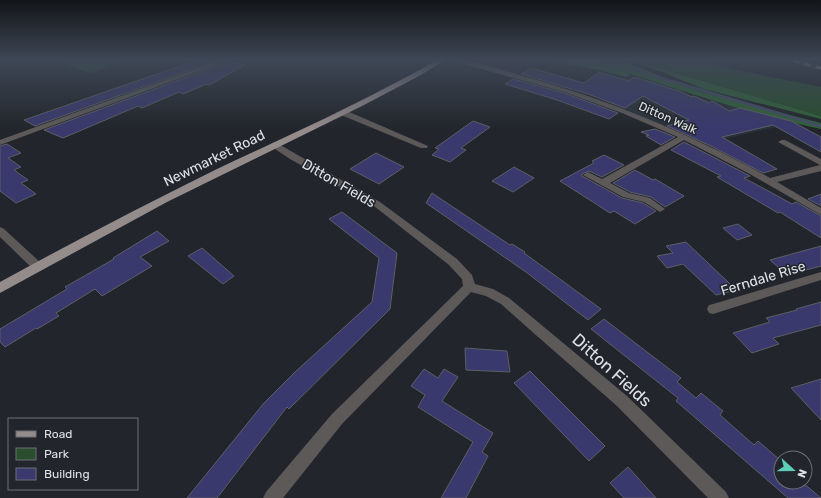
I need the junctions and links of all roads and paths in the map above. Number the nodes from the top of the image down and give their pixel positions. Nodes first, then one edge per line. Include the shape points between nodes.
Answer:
1 (165, 82) edge
2 (403, 82) edge
3 (534, 82) edge
4 (344, 113) junction
5 (684, 137) junction
6 (0, 143) edge
7 (275, 145) junction
8 (424, 146) dead end
9 (784, 146) dead end
10 (821, 163) edge
11 (821, 168) edge
12 (588, 175) dead end
13 (769, 180) junction
14 (602, 183) junction
15 (660, 209) dead end
16 (821, 212) edge
17 (0, 231) edge
18 (38, 267) junction
19 (821, 276) edge
20 (469, 287) junction
21 (0, 288) edge
22 (713, 309) dead end
23 (272, 498) edge
24 (720, 498) edge

1 - 6 street
2 - 4 main road, Newmarket Road
3 - 5 street, Ditton Walk via 604,104
4 - 7 main road, Newmarket Road
4 - 8 street via 411,144
5 - 13 street, Ditton Walk
5 - 14 street
7 - 18 main road, Newmarket Road via 157,203
7 - 20 street, Ditton Fields via 377,204 453,262 468,278
9 - 10 street
11 - 13 street
12 - 14 street
13 - 16 street, Ditton Walk
14 - 15 street via 626,195 647,200
17 - 18 street
18 - 21 main road, Newmarket Road
19 - 22 street, Ferndale Rise
20 - 23 street via 337,419
20 - 24 street, Ditton Fields via 489,292 505,301 542,332 622,401

